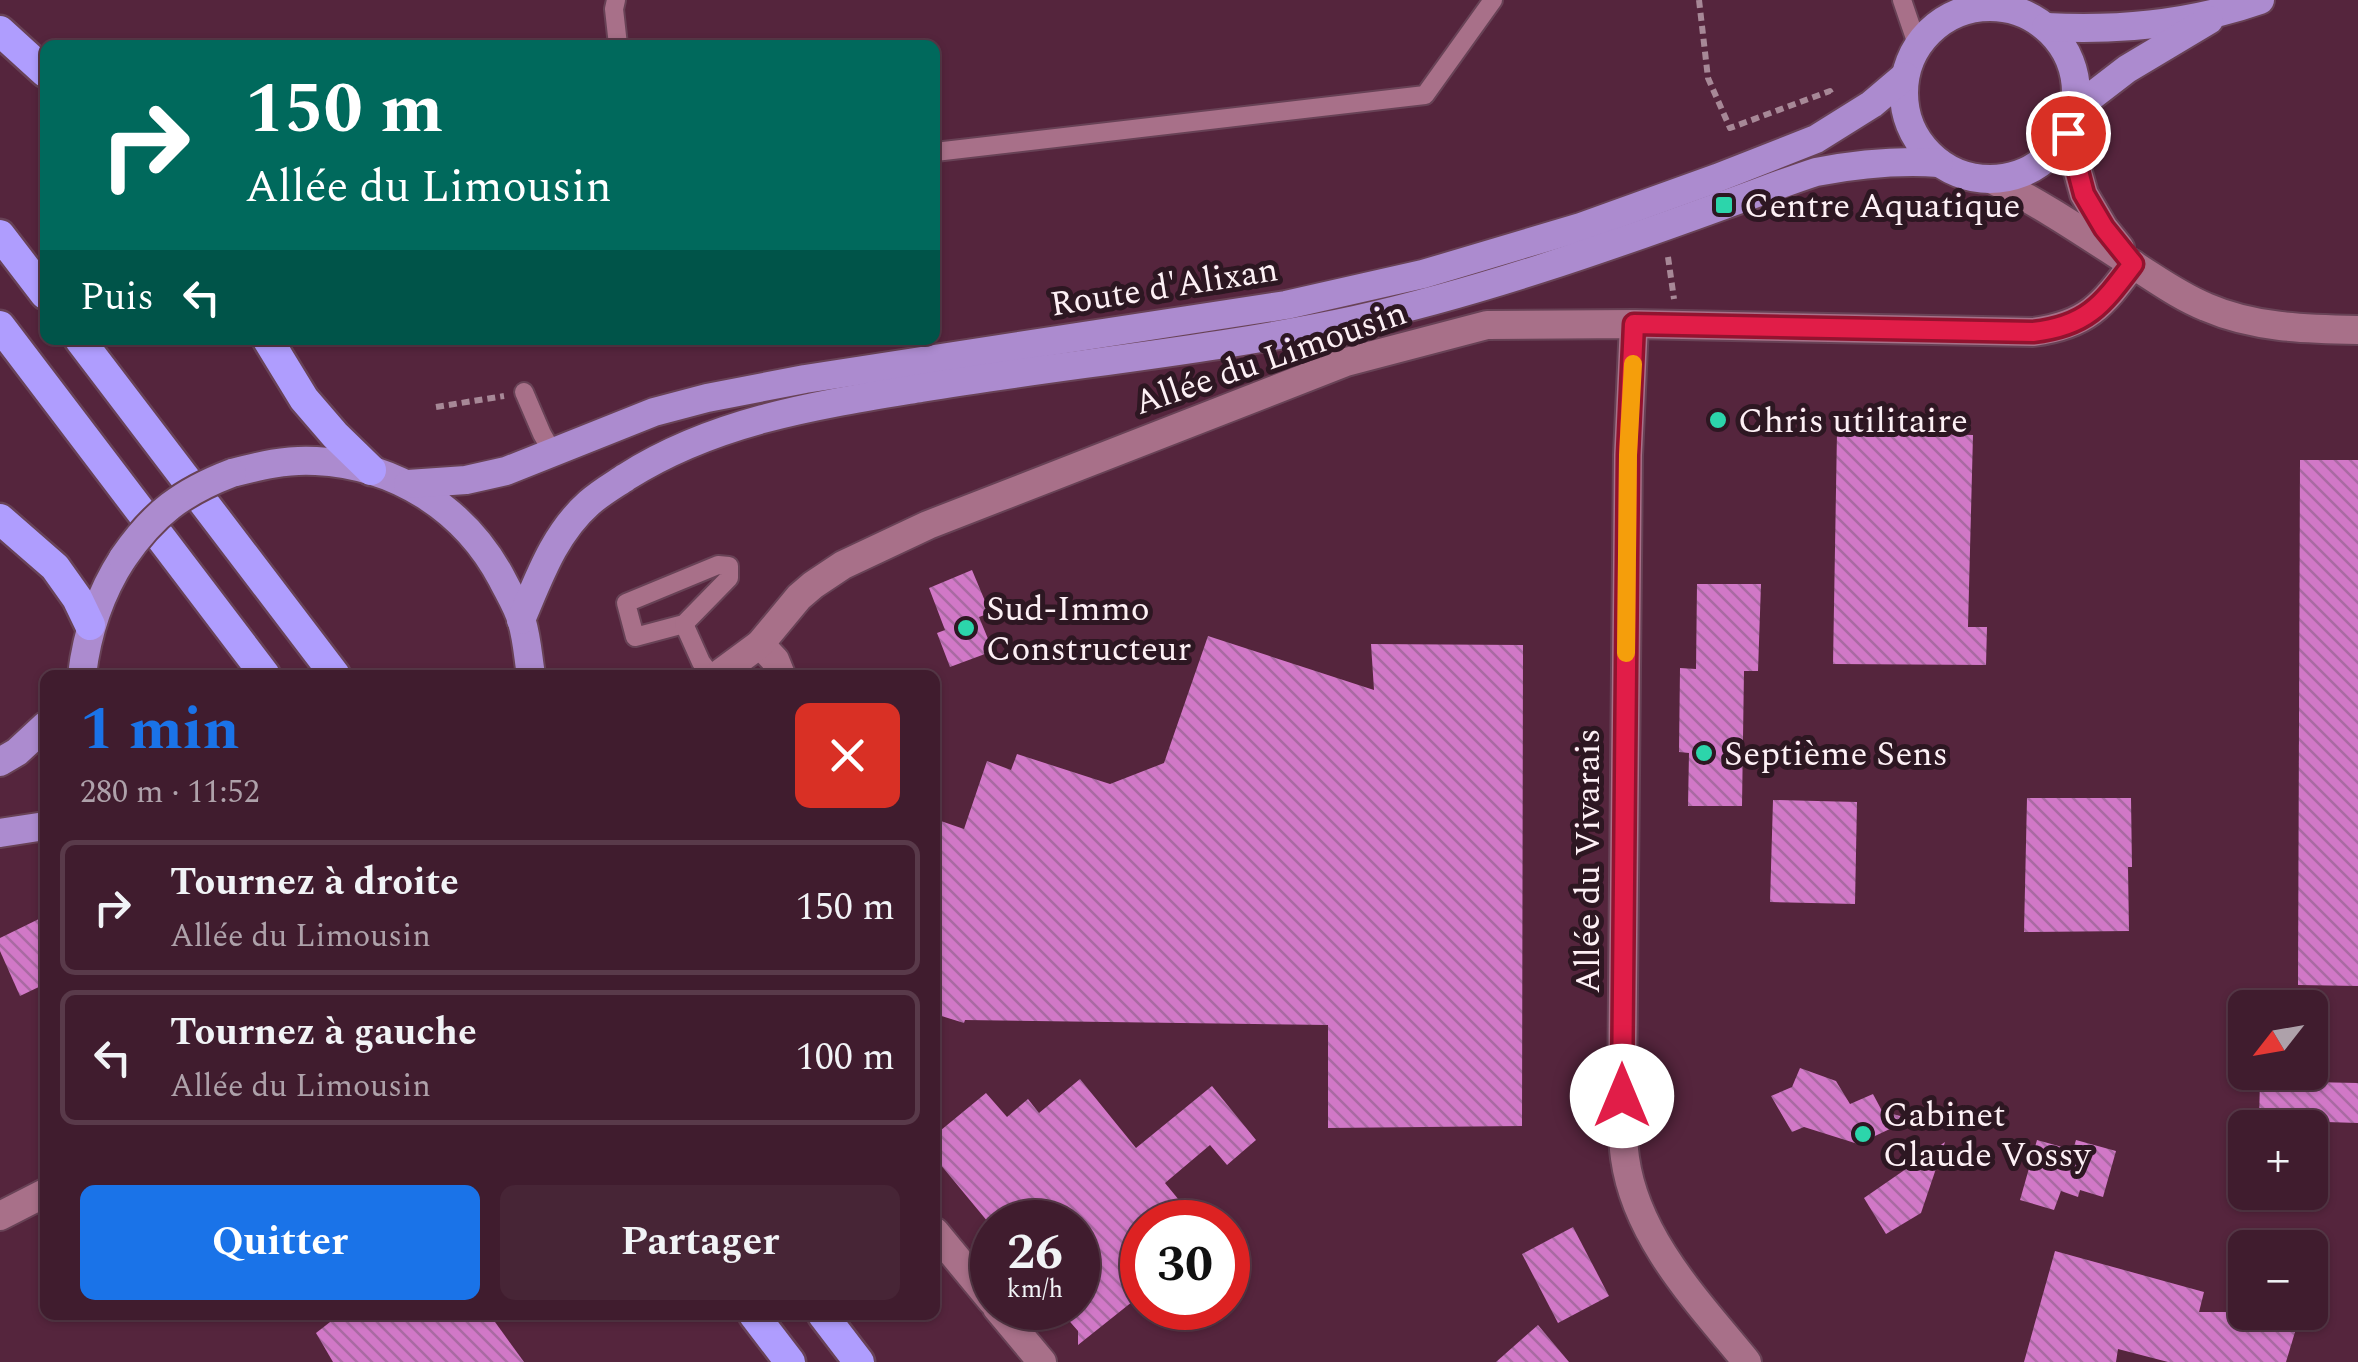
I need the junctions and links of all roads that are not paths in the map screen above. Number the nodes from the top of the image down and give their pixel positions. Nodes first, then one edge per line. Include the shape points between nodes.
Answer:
1 (616, 0) edge
2 (1493, 0) edge
3 (1902, 0) edge
4 (2260, 0) edge
5 (1980, 4) edge
6 (2219, 14) junction
7 (2046, 27) junction
8 (0, 30) edge
9 (617, 40) edge
10 (1918, 47) junction
11 (40, 67) edge
12 (1906, 76) junction
13 (2072, 121) junction
14 (940, 151) edge
15 (1939, 163) junction
16 (1993, 180) junction
17 (0, 235) edge
18 (2133, 264) junction
19 (40, 287) edge
20 (1634, 324) junction
21 (0, 326) edge
22 (2358, 330) edge
23 (84, 345) edge
24 (271, 345) edge
25 (524, 392) road end
26 (554, 453) junction
27 (371, 470) junction
28 (408, 484) junction
29 (0, 519) edge
30 (522, 620) junction
31 (684, 624) junction
32 (90, 625) junction
33 (760, 644) junction
34 (83, 670) edge
35 (262, 670) edge
36 (330, 670) edge
37 (530, 670) edge
38 (709, 670) edge
39 (721, 670) edge
40 (779, 670) edge
41 (40, 730) edge
42 (0, 762) edge
43 (40, 827) edge
44 (0, 832) edge
45 (40, 1196) edge
46 (0, 1216) edge
47 (940, 1238) edge
48 (970, 1275) edge
49 (758, 1320) edge
50 (828, 1320) edge
51 (1016, 1330) edge
52 (790, 1362) edge
53 (859, 1362) edge
54 (1042, 1362) edge
55 (1747, 1362) edge

1 - 9 lane
2 - 14 lane via 1425,96
3 - 10 lane
4 - 6 main road, Route d'Alixan
5 - 7 main road, Route d'Alixan
5 - 10 main road, Route d'Alixan via 1947,18
6 - 7 main road, Route d'Alixan via 2115,28
6 - 13 main road, Route d'Alixan via 2128,69
7 - 13 main road via 2072,64
8 - 11 highway
10 - 12 main road, Route d'Alixan
12 - 15 main road, Route d'Alixan via 1910,124
12 - 26 main road, Route d'Alixan via 1816,139 1581,227 1423,274 1286,306 723,395 654,412
13 - 16 main road, Route d'Alixan via 2037,167
13 - 18 street via 2084,194
15 - 16 main road, Route d'Alixan
15 - 30 main road, Route d'Alixan via 1860,163 1816,172 1540,267 1357,319 749,422 671,452 590,502 556,542
16 - 18 street
17 - 19 highway
18 - 20 street, Allée du Limousin via 2090,314 2053,330
18 - 22 street via 2208,308 2249,321
20 - 33 street, Allée du Limousin via 1487,325 1346,362 928,524 843,565 800,597
20 - 55 street, Allée du Vivarais via 1627,494 1625,1158 1652,1237
21 - 35 highway
23 - 36 highway
24 - 27 highway via 304,398
25 - 26 lane
26 - 28 main road, Route d'Alixan via 486,477
27 - 28 main road
27 - 32 main road, bridge via 317,460 263,464 206,483 170,504 139,535
28 - 30 main road via 474,536
29 - 32 highway via 55,567
30 - 37 main road
31 - 31 lane via 729,578 728,566 626,604 635,637
31 - 38 lane
32 - 34 main road
33 - 39 street, Allée du Limousin
33 - 40 street
41 - 42 main road
43 - 44 main road
45 - 46 street
47 - 48 street
49 - 52 highway
50 - 53 highway
51 - 54 street

